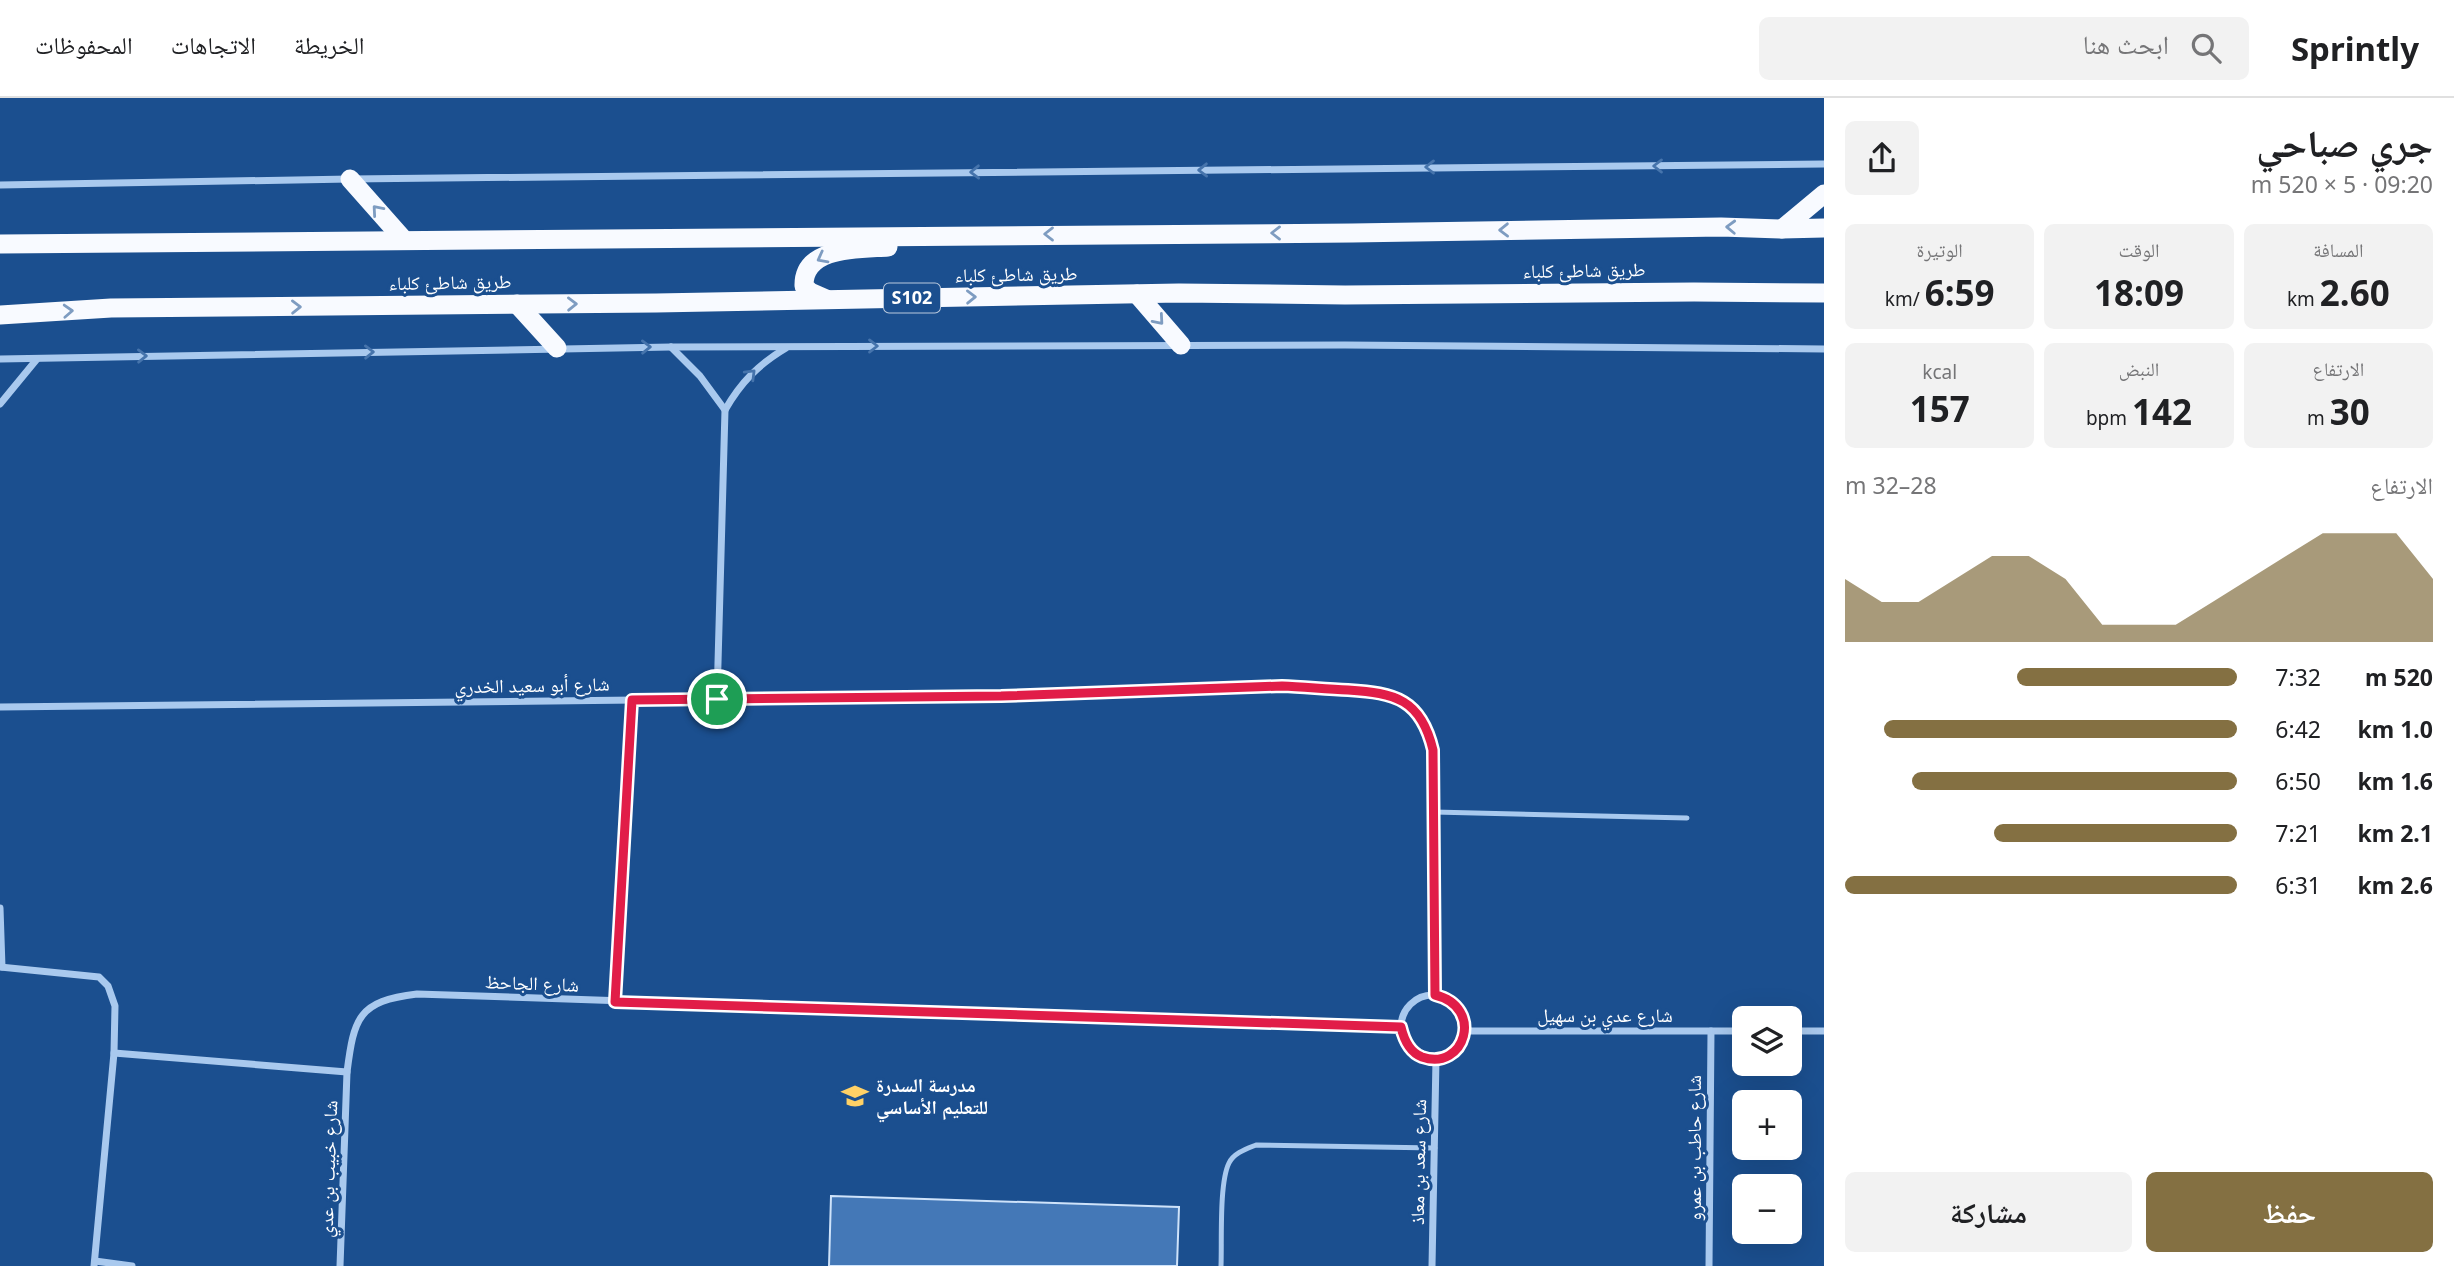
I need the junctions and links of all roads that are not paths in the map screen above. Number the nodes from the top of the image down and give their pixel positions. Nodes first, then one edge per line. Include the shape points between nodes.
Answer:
1 (1824, 164) edge
2 (350, 179) junction
3 (0, 185) edge
4 (1824, 194) edge
5 (1824, 228) edge
6 (1782, 229) junction
7 (908, 235) junction
8 (404, 240) junction
9 (0, 244) edge
10 (1824, 293) edge
11 (1137, 294) junction
12 (826, 299) junction
13 (517, 304) junction
14 (0, 315) edge
15 (1181, 345) junction
16 (671, 347) junction
17 (787, 347) junction
18 (557, 348) junction
19 (1824, 349) edge
20 (37, 358) junction
21 (0, 359) edge
22 (0, 404) edge
23 (725, 410) junction
24 (717, 699) junction
25 (632, 700) junction
26 (0, 707) edge
27 (1434, 812) junction
28 (1687, 818) dead end
29 (0, 908) edge
30 (1, 967) edge
31 (1435, 995) junction
32 (615, 1002) junction
33 (1401, 1027) junction
34 (1465, 1031) junction
35 (1711, 1031) junction
36 (1732, 1031) edge
37 (1802, 1031) edge
38 (1824, 1031) edge
39 (114, 1053) junction
40 (1436, 1059) junction
41 (347, 1072) junction
42 (1435, 1148) junction
43 (94, 1263) edge
44 (132, 1266) edge
45 (340, 1266) edge
46 (1221, 1266) edge
47 (1432, 1266) edge
48 (1709, 1266) edge

1 -> 2 street
2 - 3 street
8 -> 2 highway
4 - 6 highway
5 - 6 highway, طريق شاطئ كلباء
6 -> 7 highway, طريق شاطئ كلباء
7 - 8 highway, طريق شاطئ كلباء
7 -> 12 highway via 899,246 831,253 812,262 803,276 804,286
8 - 9 highway, طريق شاطئ كلباء
10 - 11 highway, طريق شاطئ كلباء / S102
12 -> 11 highway, طريق شاطئ كلباء / S102
11 -> 15 highway
13 -> 12 highway, طريق شاطئ كلباء / S102
14 -> 13 highway, طريق شاطئ كلباء / S102 via 111,309
13 - 18 highway
17 -> 15 street
15 - 19 street
16 - 17 street
18 -> 16 street
16 - 23 street
23 -> 17 street via 750,373
20 -> 18 street
20 - 21 street
20 - 22 street
23 - 24 street
24 - 25 street, شارع أبو سعيد الخدري
24 - 27 street, شارع أبو سعيد الخدري via 1001,696 1282,686 1377,692 1410,705 1423,719 1433,750
25 - 26 street, شارع أبو سعيد الخدري
25 - 32 street
27 - 28 lane
27 - 31 street
29 - 30 street
30 - 39 street via 99,977 116,1006
31 - 33 street via 1411,1004
31 - 34 street via 1454,1003
32 - 33 street, شارع الجاحظ
32 - 41 street, شارع الجاحظ via 417,994 378,1001 355,1026
33 - 40 street via 1403,1038 1416,1054
34 - 35 street, شارع عدي بن سهيل
34 - 40 street via 1455,1051
35 - 36 street, شارع عدي بن سهيل
35 - 48 street, شارع حاطب بن عمرو
37 - 38 street
39 - 41 street
39 - 43 street
40 - 42 street, شارع سعد بن معاذ
41 - 45 street, شارع خبيب بن عدي
42 - 46 lane via 1255,1145 1245,1149 1230,1161 1224,1175
42 - 47 street, شارع سعد بن معاذ
43 - 44 street

